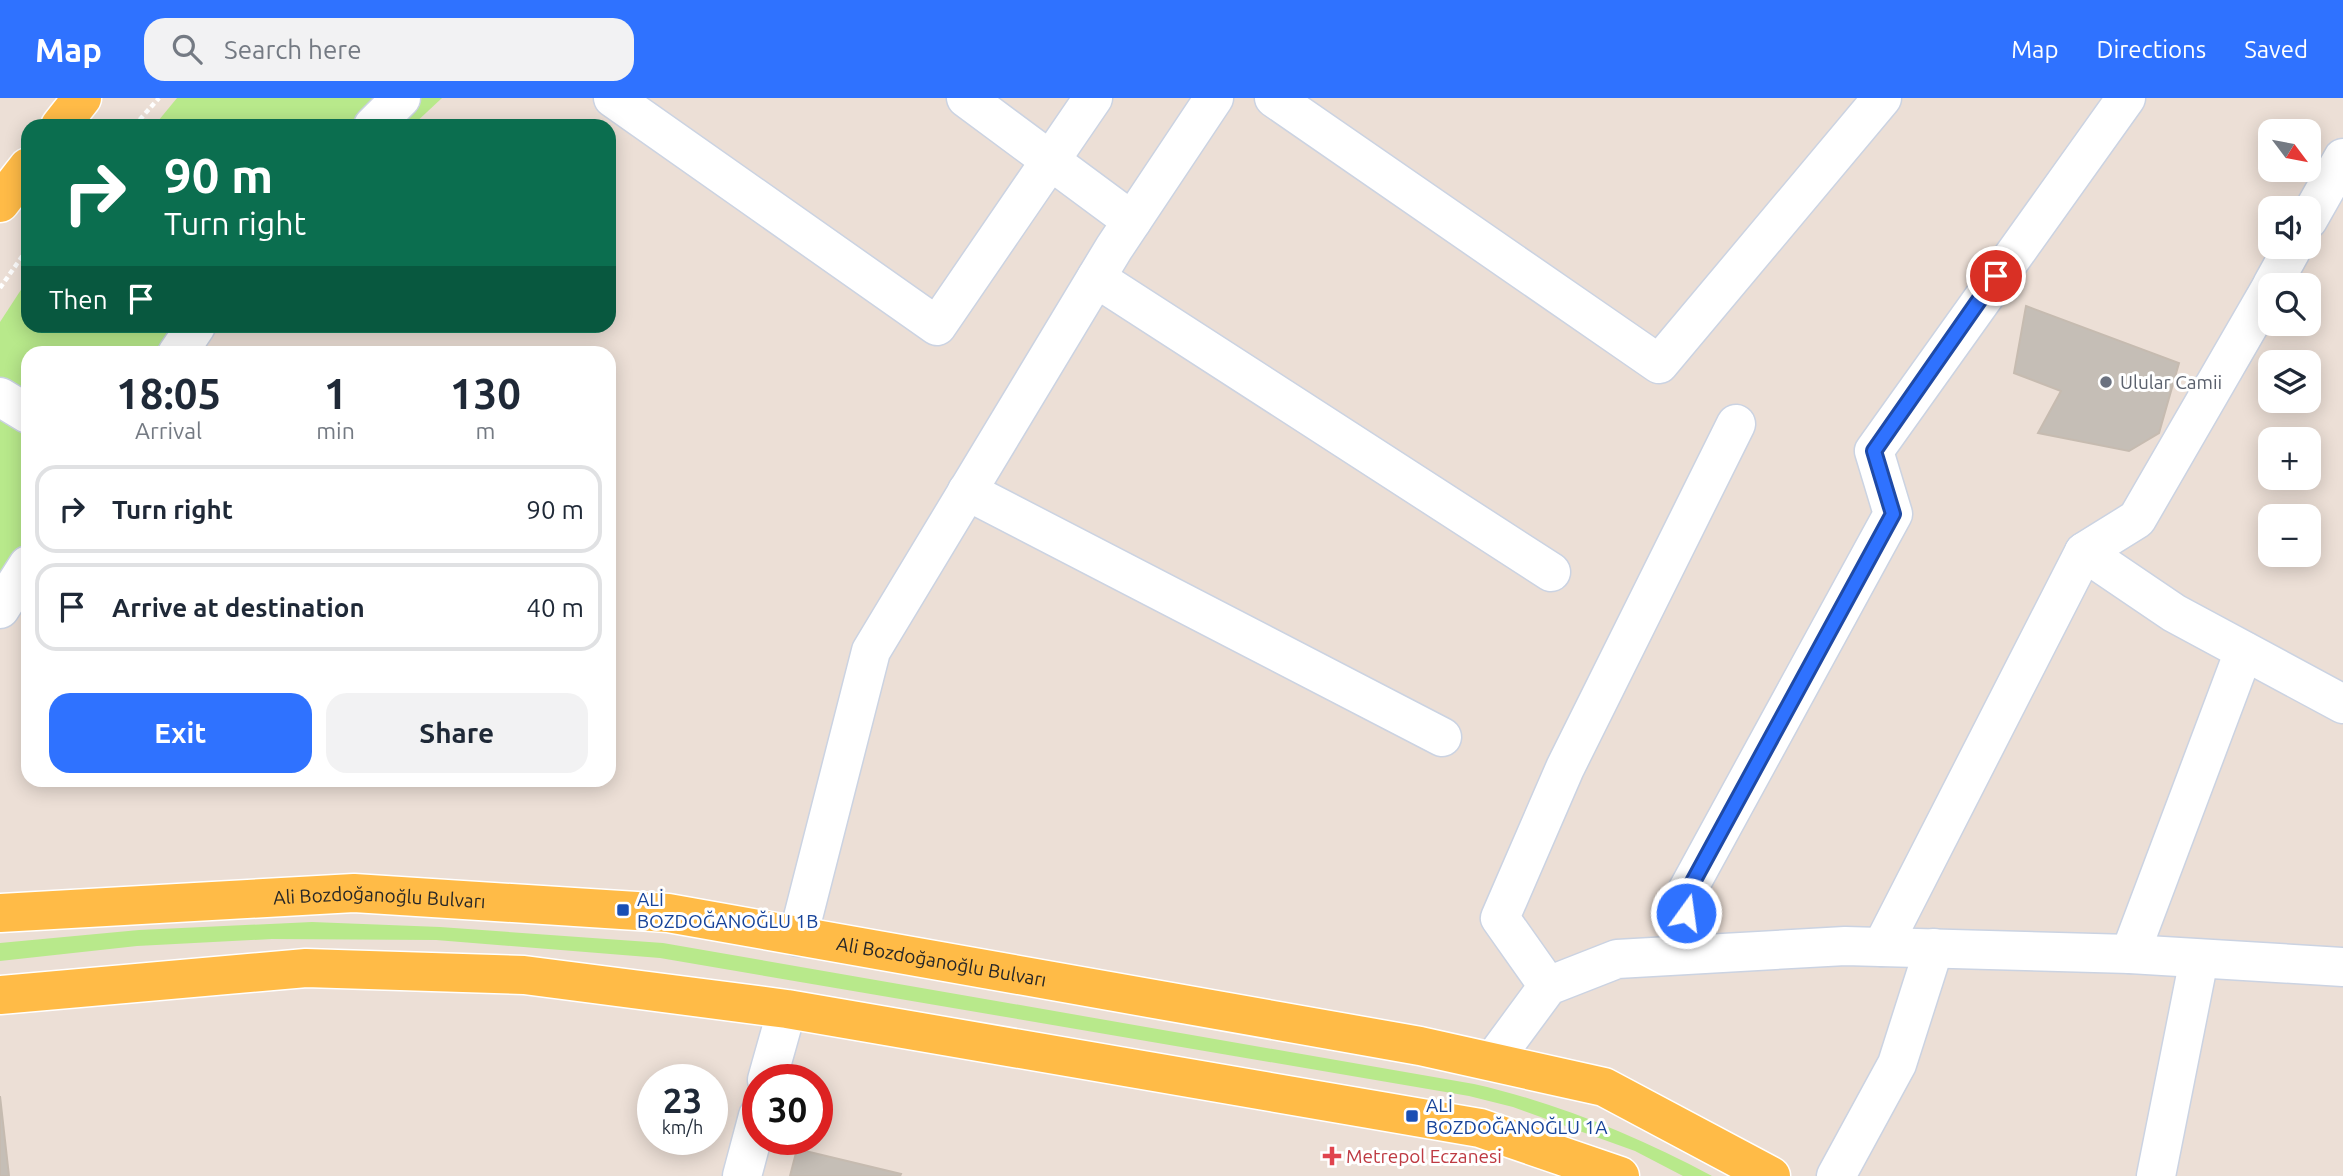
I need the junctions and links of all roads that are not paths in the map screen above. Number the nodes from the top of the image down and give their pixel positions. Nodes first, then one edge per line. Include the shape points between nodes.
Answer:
1 (82, 98) edge
2 (401, 98) edge
3 (613, 98) edge
4 (966, 98) edge
5 (1093, 98) edge
6 (1213, 98) edge
7 (1274, 98) edge
8 (1882, 98) edge
9 (2126, 98) edge
10 (66, 119) edge
11 (380, 119) edge
12 (2343, 158) edge
13 (1049, 159) junction
14 (21, 176) edge
15 (2321, 197) edge
16 (0, 202) edge
17 (1132, 221) junction
18 (1096, 278) junction
19 (2258, 310) edge
20 (0, 397) edge
21 (21, 410) edge
22 (1736, 424) dead end
23 (967, 491) junction
24 (2084, 552) junction
25 (1551, 572) dead end
26 (21, 576) edge
27 (0, 609) edge
28 (2245, 651) junction
29 (2343, 704) edge
30 (1442, 737) dead end
31 (0, 913) edge
32 (798, 937) junction
33 (1882, 947) junction
34 (1934, 948) junction
35 (2130, 954) junction
36 (1682, 955) junction
37 (2199, 958) junction
38 (2343, 967) edge
39 (1548, 986) junction
40 (0, 995) edge
41 (787, 1009) junction
42 (1492, 1062) junction
43 (772, 1064) edge
44 (747, 1155) edge
45 (741, 1176) edge
46 (1619, 1176) edge
47 (1771, 1176) edge
48 (1836, 1176) edge
49 (2156, 1176) edge

1 - 10 main road
2 - 11 street
3 - 13 street via 937,326
4 - 13 street
5 - 13 street
6 - 17 street
7 - 8 street via 1659,364
9 - 36 street via 1874,451 1893,514 1688,891
12 - 15 street
13 - 17 street
14 - 16 main road
17 - 18 street
18 - 23 street
18 - 25 street
19 - 24 street via 2137,519
20 - 21 street
22 - 39 street via 1565,768 1500,918
23 - 30 street
23 - 32 street via 871,651
24 - 28 street via 2174,613
24 - 33 street
26 - 27 street
28 - 29 street
28 - 35 street
31 - 32 main road, Ali Bozdoğanoğlu Bulvarı via 354,893 668,913
32 - 42 main road, Ali Bozdoğanoğlu Bulvarı
33 - 34 street
33 - 36 street
34 - 35 street
34 - 48 street via 1897,1064
35 - 37 street
36 - 39 street via 1617,959
37 - 38 street
37 - 49 street
39 - 42 street
40 - 41 main road via 306,968 523,975
41 - 43 street
41 - 46 main road via 1480,1128
42 - 47 main road, Ali Bozdoğanoğlu Bulvarı via 1604,1087
44 - 45 street

